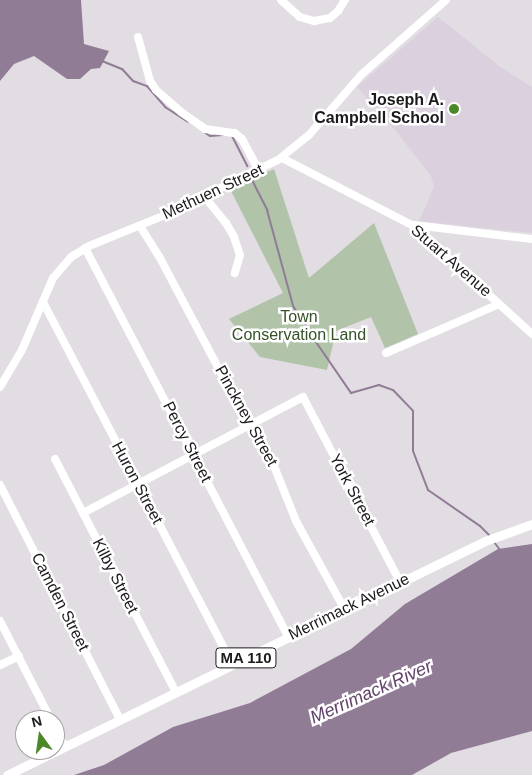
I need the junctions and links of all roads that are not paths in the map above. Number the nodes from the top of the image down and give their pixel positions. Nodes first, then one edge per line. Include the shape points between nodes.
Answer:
1 (281, 0) edge
2 (345, 0) edge
3 (446, 0) edge
4 (138, 37) dead end
5 (282, 158) junction
6 (259, 171) junction
7 (204, 196) junction
8 (412, 225) junction
9 (140, 226) junction
10 (532, 239) edge
11 (85, 248) junction
12 (235, 273) dead end
13 (43, 302) junction
14 (499, 304) junction
15 (532, 334) edge
16 (386, 353) dead end
17 (0, 386) edge
18 (249, 426) junction
19 (193, 455) junction
20 (55, 459) dead end
21 (138, 484) junction
22 (0, 485) edge
23 (83, 513) junction
24 (532, 524) edge
25 (400, 582) junction
26 (345, 610) junction
27 (0, 621) edge
28 (288, 637) junction
29 (19, 656) junction
30 (232, 664) junction
31 (0, 666) edge
32 (176, 692) junction
33 (46, 710) edge
34 (120, 720) junction
35 (65, 746) edge
36 (37, 760) edge
37 (7, 775) edge

1 - 2 street via 300,17 314,21 330,18
3 - 5 street, Methuen Street via 361,76 318,127
4 - 6 street via 149,78 156,90 205,128 235,132
5 - 6 street, Methuen Street
5 - 8 street, Stuart Avenue
6 - 7 street, Methuen Street
7 - 9 street, Methuen Street
7 - 12 street via 234,237 240,255
8 - 10 street
8 - 14 street, Stuart Avenue
9 - 11 street, Methuen Street
9 - 18 street, Pinckney Street
11 - 13 street, Methuen Street via 71,256 59,270
11 - 19 street, Percy Street
13 - 17 street, Methuen Street via 22,350
13 - 21 street, Huron Street
14 - 15 street, Stuart Avenue
14 - 16 street
18 - 19 street
18 - 25 street, York Street via 302,397
18 - 26 street, Pinckney Street via 272,461 296,521
19 - 21 street
19 - 28 street, Percy Street
20 - 23 street, Kilby Street
21 - 23 street
21 - 30 street, Huron Street
22 - 34 street, Camden Street
23 - 32 street, Kilby Street
24 - 25 main road, Merrimack Avenue / MA 110 via 484,541
25 - 26 main road, Merrimack Avenue / MA 110
26 - 28 main road, Merrimack Avenue / MA 110
27 - 29 street
28 - 30 main road, Merrimack Avenue / MA 110
29 - 31 street
29 - 33 street
30 - 32 main road, Merrimack Avenue / MA 110
32 - 34 main road, Merrimack Avenue / MA 110
34 - 35 main road, Merrimack Avenue / MA 110
36 - 37 main road, Merrimack Avenue / MA 110

